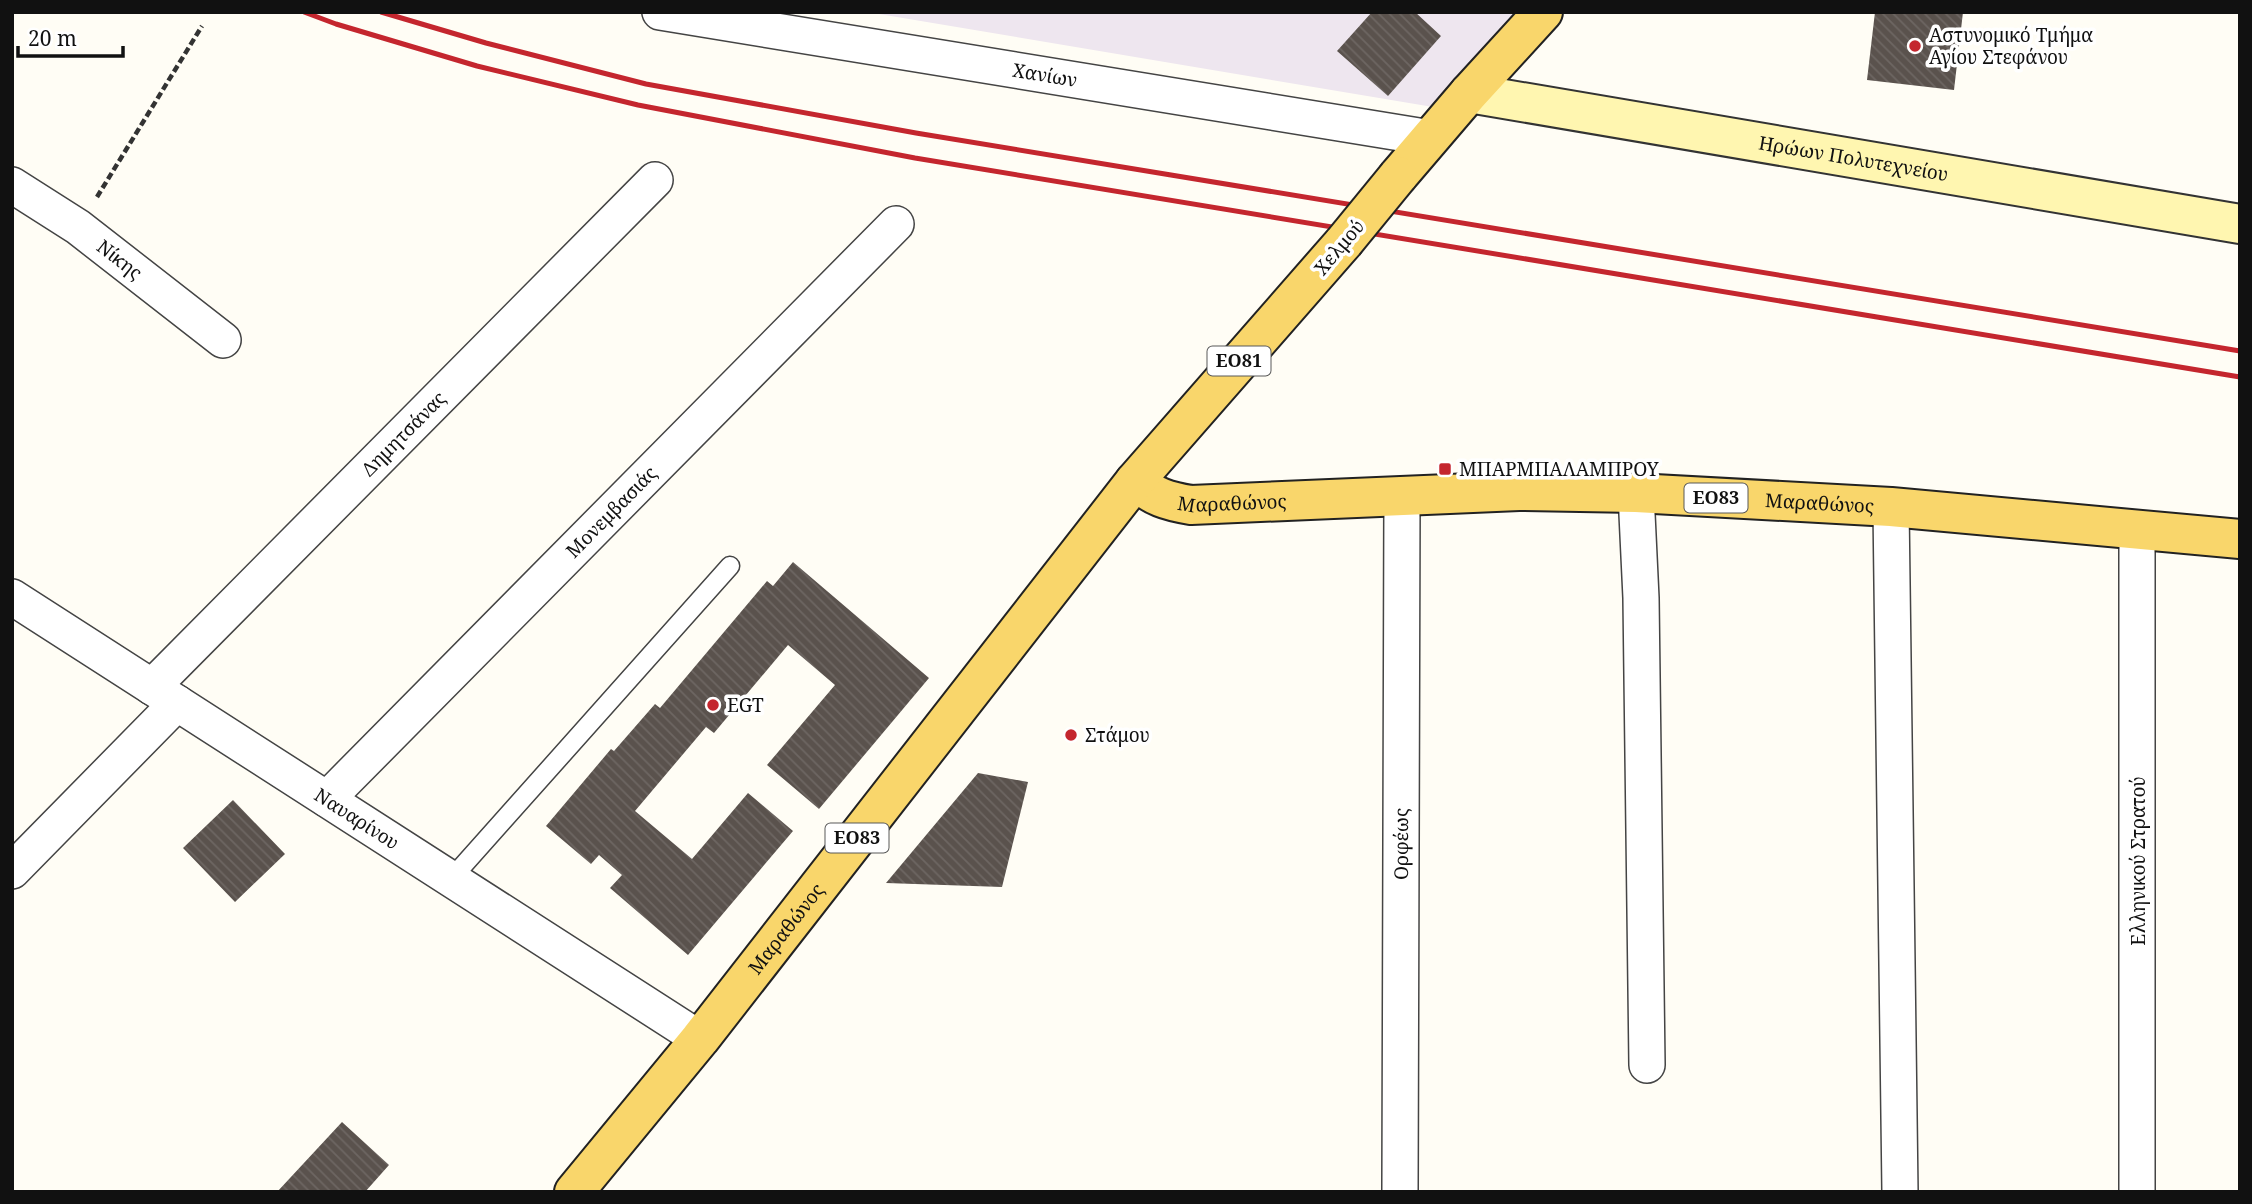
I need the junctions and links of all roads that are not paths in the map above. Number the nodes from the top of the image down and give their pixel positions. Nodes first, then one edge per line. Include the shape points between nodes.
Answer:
1 (660, 12) edge
2 (1543, 12) edge
3 (1469, 93) junction
4 (1431, 138) junction
5 (655, 180) dead end
6 (12, 185) edge
7 (896, 224) dead end
8 (2240, 224) edge
9 (223, 340) dead end
10 (1135, 481) junction
11 (1636, 493) junction
12 (1402, 495) junction
13 (1891, 507) junction
14 (2137, 530) junction
15 (2240, 539) edge
16 (730, 566) dead end
17 (12, 597) edge
18 (164, 695) junction
19 (327, 799) junction
20 (12, 871) edge
21 (452, 879) junction
22 (700, 1039) junction
23 (1647, 1065) dead end
24 (574, 1192) edge
25 (1400, 1192) edge
26 (1900, 1192) edge
27 (2137, 1192) edge

1 - 4 street, Χανίων
2 - 3 main road, Χελμού / ΕΟ81
3 - 4 main road, Χελμού / ΕΟ81
3 - 8 street, Ηρώων Πολυτεχνείου
4 - 10 main road, Χελμού / ΕΟ81, bridge
5 - 18 street, Δημητσάνας
6 - 9 street, Νίκης via 78,227
7 - 19 street, Μονεμβασιάς
10 - 12 main road, Μαραθώνος / ΕΟ83 via 1167,501 1191,505
10 - 22 main road, Μαραθώνος / ΕΟ83
11 - 12 main road, Μαραθώνος / ΕΟ83
11 - 13 main road, Μαραθώνος / ΕΟ83
11 - 23 street
12 - 25 street, Ορφέως
13 - 14 main road, Μαραθώνος / ΕΟ83
13 - 26 street
14 - 15 main road, Μαραθώνος / ΕΟ83
14 - 27 street, Ελληνικού Στρατού
16 - 21 lane
17 - 18 street, Ναυαρίνου
18 - 19 street, Ναυαρίνου
18 - 20 street, Δημητσάνας
19 - 21 street, Ναυαρίνου
21 - 22 street, Ναυαρίνου
22 - 24 main road, Μαραθώνος / ΕΟ83

